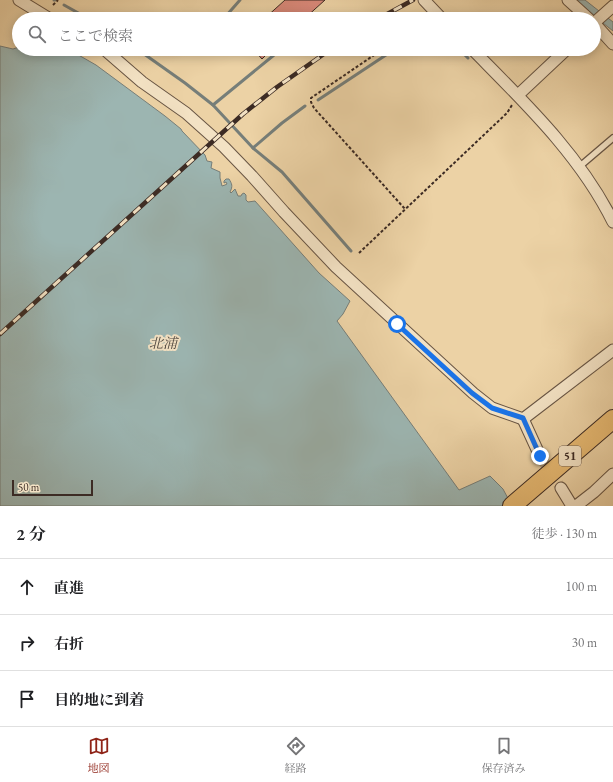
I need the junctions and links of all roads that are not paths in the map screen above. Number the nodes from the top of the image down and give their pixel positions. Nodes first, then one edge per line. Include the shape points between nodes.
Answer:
1 (19, 0) edge
2 (424, 0) edge
3 (568, 0) edge
4 (613, 6) edge
5 (39, 12) edge
6 (435, 12) edge
7 (581, 12) edge
8 (601, 17) edge
9 (601, 31) edge
10 (613, 44) edge
11 (112, 56) edge
12 (479, 56) edge
13 (559, 56) edge
14 (518, 95) junction
15 (613, 138) edge
16 (579, 167) junction
17 (613, 222) edge
18 (613, 350) edge
19 (523, 418) junction
20 (613, 419) edge
21 (540, 456) tunnel mouth
22 (613, 474) edge
23 (562, 488) tunnel mouth
24 (512, 506) edge
25 (572, 506) edge
26 (576, 506) edge

1 - 5 street
2 - 6 street
3 - 7 street
4 - 8 street
9 - 10 street
11 - 19 street via 142,82 186,112 224,147 336,267 472,393 492,408
12 - 14 street
13 - 14 street
14 - 16 street
15 - 16 lane
16 - 17 street via 603,202
18 - 19 street
19 - 21 street
20 - 24 highway, 51
22 - 26 street
23 - 25 street

